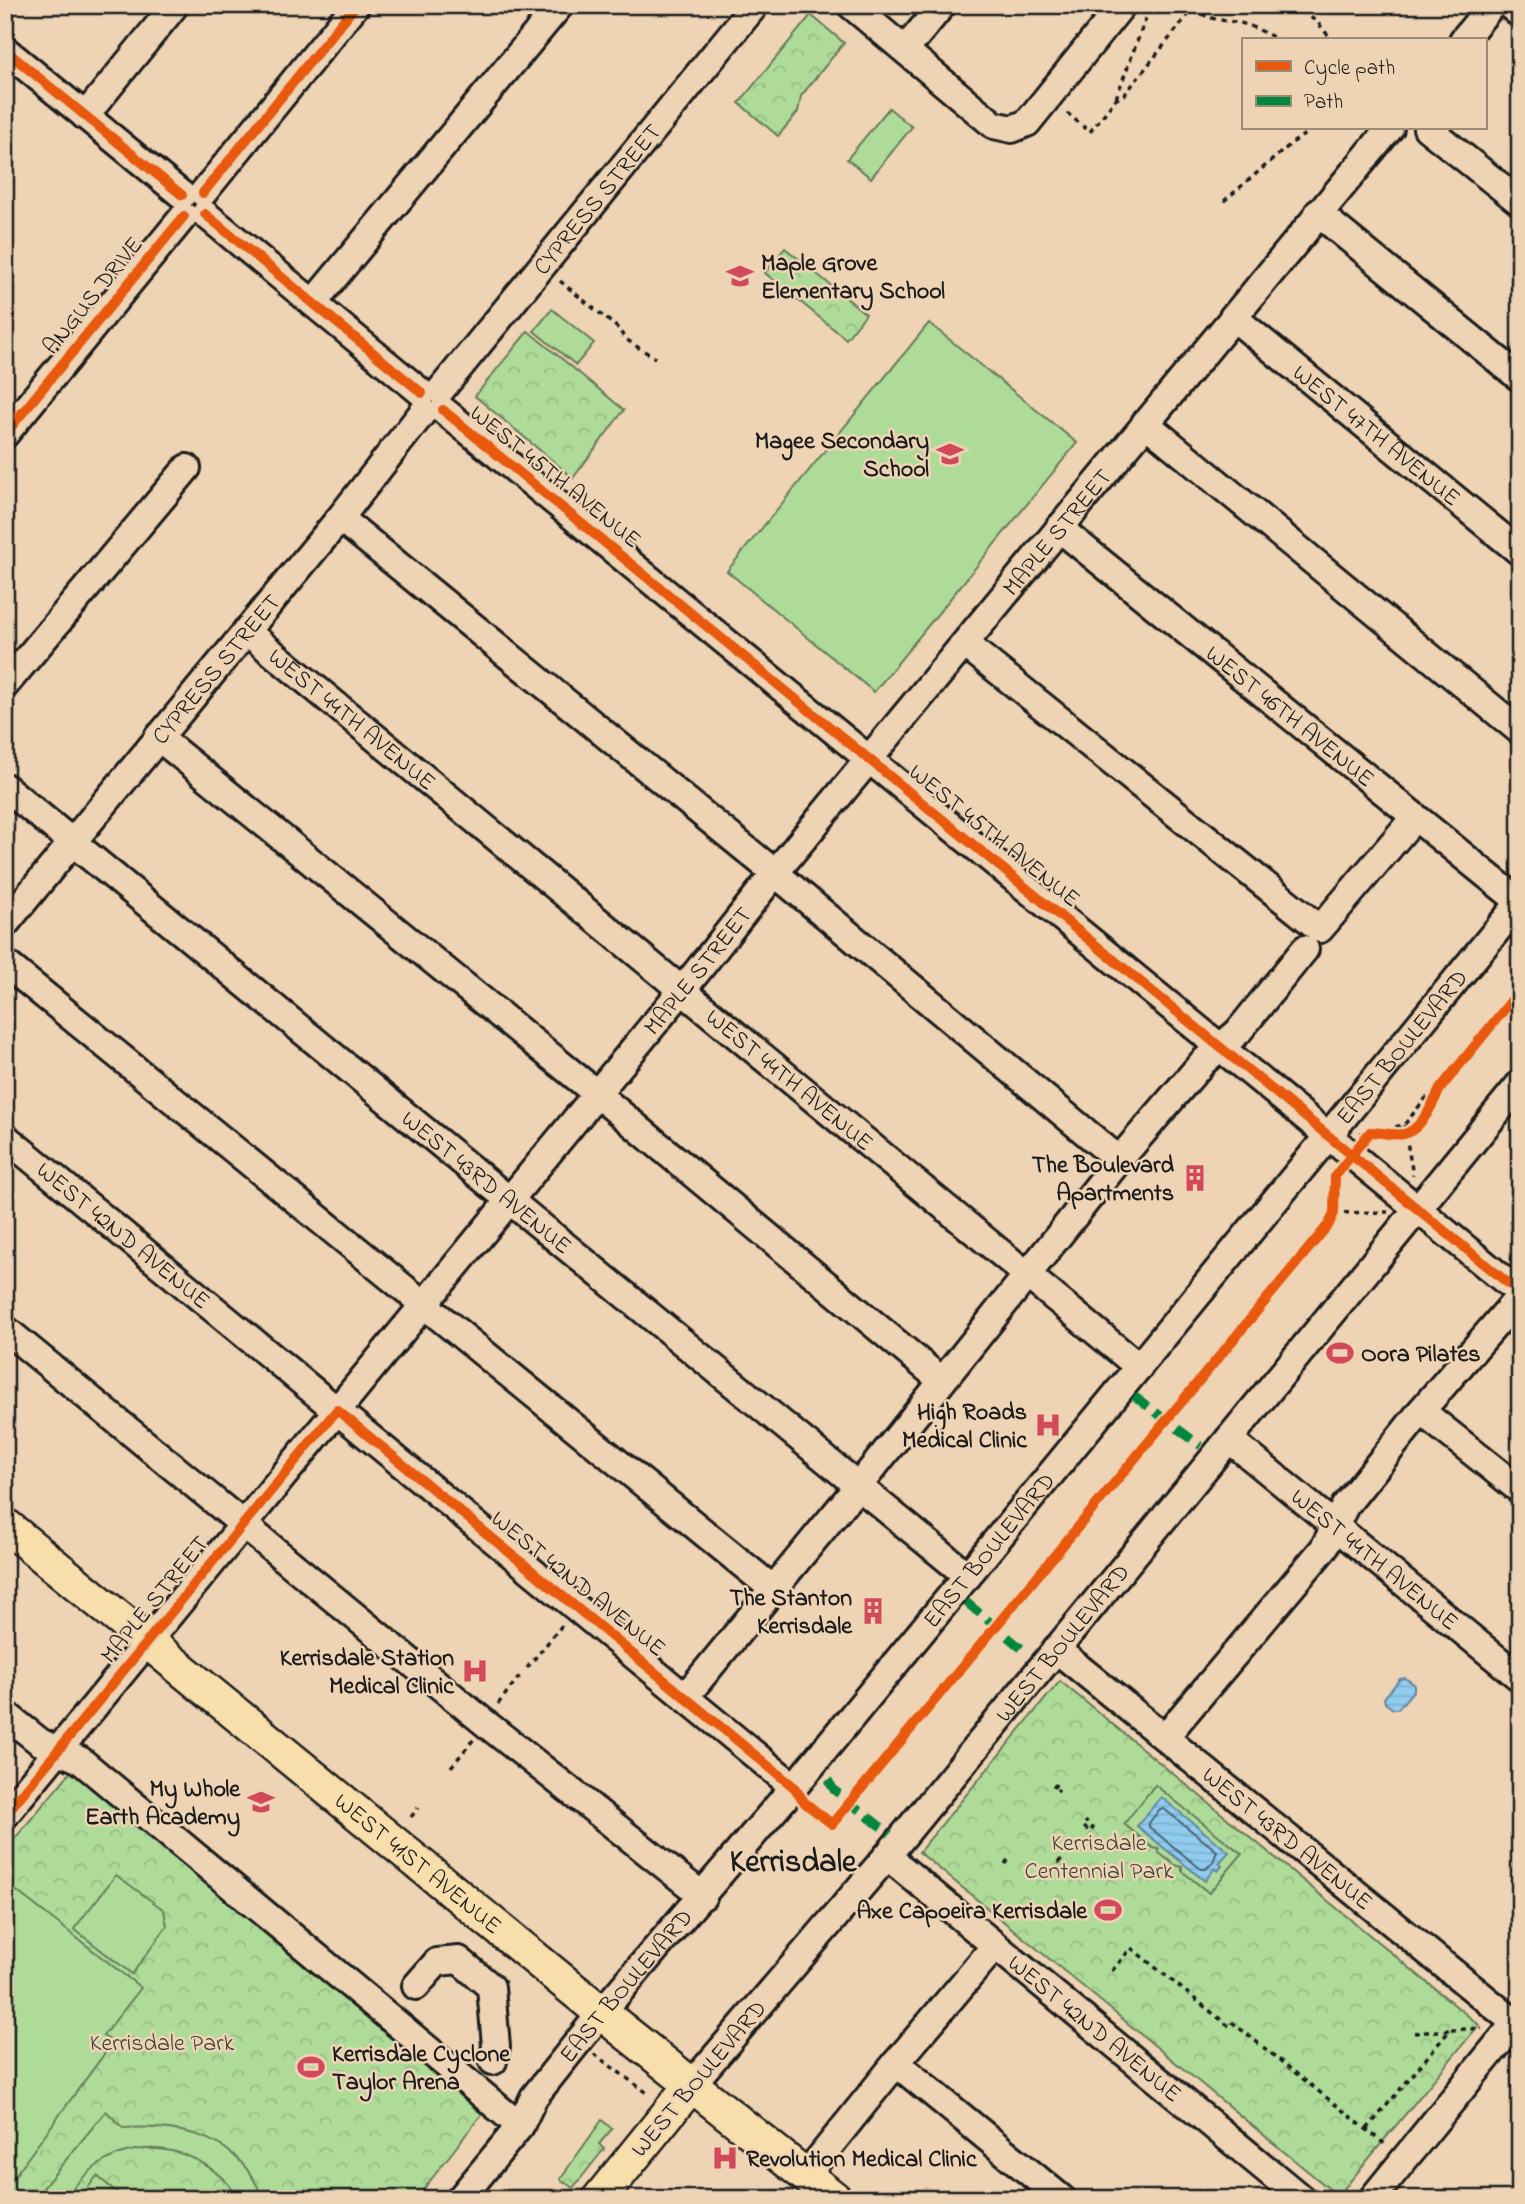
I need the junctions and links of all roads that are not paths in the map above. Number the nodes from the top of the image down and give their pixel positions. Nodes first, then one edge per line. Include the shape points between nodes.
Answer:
1 (175, 5) edge
2 (356, 5) edge
3 (559, 5) edge
4 (755, 5) edge
5 (851, 5) edge
6 (942, 5) edge
7 (1122, 5) edge
8 (1492, 5) edge
9 (1509, 5) edge
10 (1520, 14) edge
11 (1465, 38) edge
12 (5, 50) edge
13 (905, 50) junction
14 (85, 116) junction
15 (1388, 130) edge
16 (1430, 130) edge
17 (1520, 202) edge
18 (194, 204) junction
19 (1318, 213) junction
20 (313, 303) junction
21 (1233, 317) junction
22 (1520, 379) edge
23 (432, 401) junction
24 (1145, 423) junction
25 (5, 434) edge
26 (187, 468) dead end
27 (340, 519) junction
28 (1059, 528) junction
29 (1520, 552) edge
30 (246, 631) junction
31 (965, 644) junction
32 (5, 685) edge
33 (1520, 731) edge
34 (158, 737) junction
35 (869, 759) junction
36 (5, 787) edge
37 (1415, 817) junction
38 (72, 842) junction
39 (775, 873) junction
40 (1520, 902) edge
41 (5, 923) edge
42 (1306, 949) dead end
43 (5, 963) edge
44 (682, 990) junction
45 (1220, 1048) junction
46 (1520, 1084) edge
47 (596, 1093) junction
48 (1328, 1136) junction
49 (5, 1137) edge
50 (1119, 1160) junction
51 (509, 1199) junction
52 (1417, 1209) junction
53 (1029, 1275) junction
54 (1520, 1295) edge
55 (423, 1304) junction
56 (5, 1329) edge
57 (1139, 1367) junction
58 (942, 1380) junction
59 (337, 1410) junction
60 (1421, 1411) junction
61 (1229, 1440) junction
62 (858, 1485) junction
63 (1520, 1490) edge
64 (243, 1524) junction
65 (5, 1525) edge
66 (1335, 1526) junction
67 (968, 1576) junction
68 (773, 1589) junction
69 (148, 1641) junction
70 (1056, 1649) junction
71 (1520, 1678) edge
72 (685, 1697) junction
73 (5, 1714) edge
74 (1165, 1737) junction
75 (58, 1750) junction
76 (794, 1787) junction
77 (5, 1815) edge
78 (887, 1856) junction
79 (703, 1896) junction
80 (995, 1946) junction
81 (416, 1986) dead end
82 (601, 2013) junction
83 (1518, 2022) edge
84 (494, 2062) dead end
85 (896, 2063) junction
86 (692, 2084) junction
87 (520, 2126) junction
88 (806, 2175) junction
89 (460, 2199) edge
90 (599, 2199) edge
91 (835, 2199) edge
92 (1062, 2199) edge
93 (1302, 2199) edge
94 (1372, 2199) edge

1 - 14 street
2 - 18 street, ANGUS DRIVE
3 - 20 street
4 - 23 street, CYPRESS STREET
5 - 13 street
6 - 13 street
7 - 13 street via 1027,123 1012,129 995,125
8 - 11 street
9 - 10 street
12 - 14 street, WEST 45TH AVENUE
14 - 18 street, WEST 45TH AVENUE
15 - 19 street, MAPLE STREET
16 - 17 street
18 - 20 street, WEST 45TH AVENUE
18 - 25 street, ANGUS DRIVE
19 - 21 street, MAPLE STREET
19 - 22 street
20 - 23 street, WEST 45TH AVENUE
21 - 24 street, MAPLE STREET
21 - 29 street, WEST 47TH AVENUE
23 - 27 street, CYPRESS STREET
23 - 35 street, WEST 45TH AVENUE
24 - 28 street, MAPLE STREET
24 - 33 street
26 - 32 street
27 - 30 street, CYPRESS STREET
27 - 39 street
28 - 31 street, MAPLE STREET
28 - 37 street, WEST 46TH AVENUE
30 - 34 street, CYPRESS STREET
30 - 44 street, WEST 44TH AVENUE
31 - 35 street, MAPLE STREET
31 - 37 street via 1320,929
34 - 38 street, CYPRESS STREET
34 - 47 street
35 - 39 street, MAPLE STREET
35 - 45 street, WEST 45TH AVENUE
36 - 38 street, WEST 43RD AVENUE
37 - 40 street, WEST 46TH AVENUE
38 - 41 street, CYPRESS STREET
38 - 51 street, WEST 43RD AVENUE
39 - 44 street, MAPLE STREET
39 - 50 street
40 - 48 street, EAST BOULEVARD
42 - 45 street
43 - 55 street
44 - 47 street, MAPLE STREET
44 - 53 street, WEST 44TH AVENUE
45 - 48 street, WEST 45TH AVENUE
45 - 50 street
46 - 52 street, WEST BOULEVARD
47 - 51 street, MAPLE STREET
47 - 58 street
48 - 52 street, WEST 45TH AVENUE via 1361,1141
48 - 57 street, EAST BOULEVARD
49 - 59 street, WEST 42ND AVENUE
50 - 53 street
51 - 55 street, MAPLE STREET
51 - 62 street, WEST 43RD AVENUE
52 - 54 street, WEST 45TH AVENUE
52 - 61 street, WEST BOULEVARD
53 - 57 street, WEST 44TH AVENUE
53 - 58 street
54 - 60 street
55 - 59 street, MAPLE STREET
55 - 68 street
56 - 64 street
57 - 67 street, EAST BOULEVARD
58 - 62 street
59 - 64 street, MAPLE STREET
59 - 72 street, WEST 42ND AVENUE
60 - 63 street
60 - 66 street via 1345,1506
61 - 66 street, WEST 44TH AVENUE
61 - 70 street, WEST BOULEVARD
62 - 67 street, WEST 43RD AVENUE
62 - 68 street
64 - 69 street, MAPLE STREET
64 - 79 street
65 - 69 main road, WEST 41ST AVENUE
66 - 71 street, WEST 44TH AVENUE
66 - 74 street via 1324,1548
67 - 76 street, EAST BOULEVARD
68 - 72 street
69 - 75 street, MAPLE STREET
69 - 82 main road, WEST 41ST AVENUE
70 - 74 street, WEST 43RD AVENUE
70 - 78 street, WEST BOULEVARD
72 - 76 street, WEST 42ND AVENUE
73 - 75 street
74 - 83 street, WEST 43RD AVENUE
75 - 77 street, MAPLE STREET
75 - 87 street via 80,1760
76 - 79 street, EAST BOULEVARD
78 - 80 street, WEST 42ND AVENUE
78 - 86 street, WEST BOULEVARD
79 - 82 street, EAST BOULEVARD
80 - 85 street
80 - 93 street, WEST 42ND AVENUE
81 - 84 street via 437,1962 459,1960 491,1987
82 - 86 main road, WEST 41ST AVENUE
82 - 87 street, EAST BOULEVARD via 534,2097
83 - 94 street
85 - 88 street
85 - 92 street
86 - 88 main road, WEST 41ST AVENUE
86 - 90 main road, WEST BOULEVARD
87 - 89 street, EAST BOULEVARD
88 - 91 main road, WEST 41ST AVENUE

